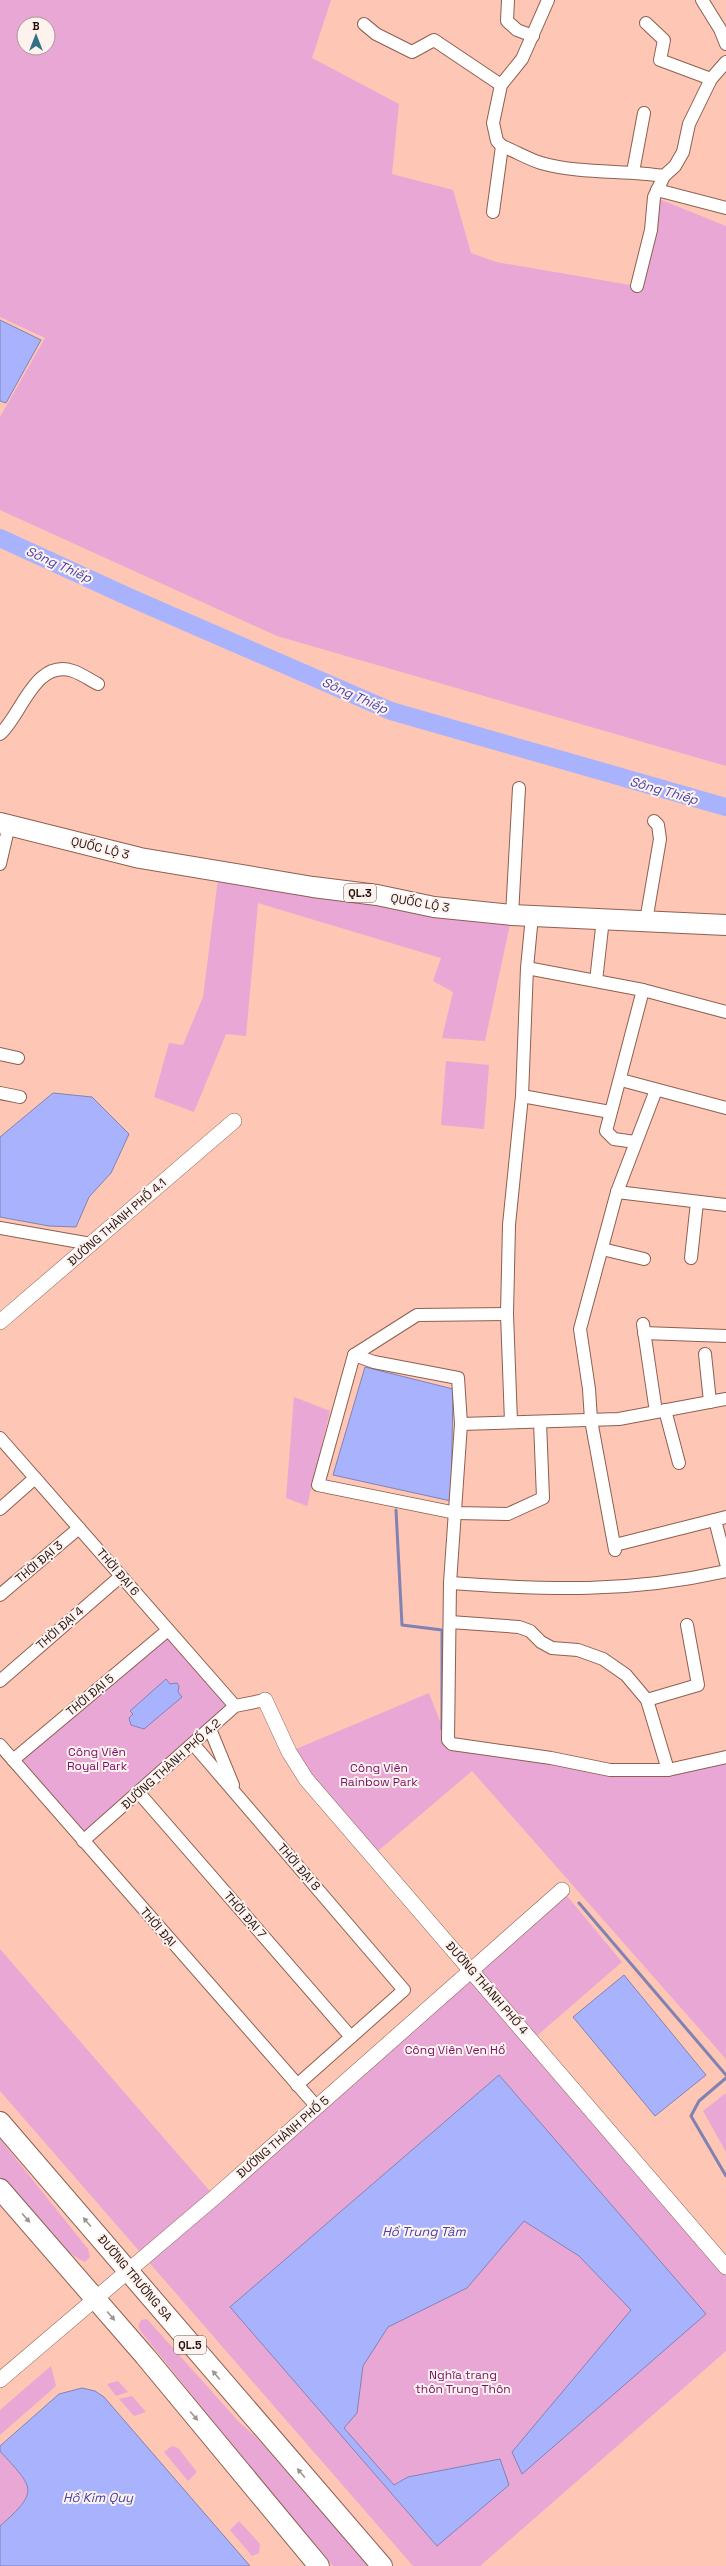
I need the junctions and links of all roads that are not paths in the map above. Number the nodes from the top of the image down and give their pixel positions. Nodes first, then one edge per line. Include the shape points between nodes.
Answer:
1 (508, 0) edge
2 (548, 0) edge
3 (702, 0) edge
4 (646, 23) dead end
5 (364, 24) dead end
6 (723, 27) edge
7 (533, 36) junction
8 (726, 44) edge
9 (726, 62) edge
10 (711, 79) junction
11 (501, 85) junction
12 (644, 113) dead end
13 (502, 146) junction
14 (633, 172) junction
15 (664, 176) junction
16 (657, 190) junction
17 (726, 208) edge
18 (493, 212) dead end
19 (637, 286) dead end
20 (98, 684) dead end
21 (0, 734) edge
22 (519, 788) dead end
23 (654, 821) dead end
24 (4, 824) edge
25 (0, 864) edge
26 (512, 915) junction
27 (532, 916) junction
28 (603, 920) junction
29 (646, 921) junction
30 (726, 926) edge
31 (527, 968) junction
32 (596, 981) junction
33 (643, 990) junction
34 (726, 1012) edge
35 (0, 1054) edge
36 (18, 1058) dead end
37 (621, 1080) junction
38 (656, 1090) junction
39 (0, 1093) edge
40 (522, 1096) junction
41 (20, 1097) dead end
42 (726, 1108) edge
43 (610, 1112) junction
44 (234, 1121) dead end
45 (635, 1142) junction
46 (617, 1192) junction
47 (697, 1202) junction
48 (726, 1205) edge
49 (0, 1228) edge
50 (92, 1244) junction
51 (602, 1249) junction
52 (691, 1258) dead end
53 (644, 1259) dead end
54 (507, 1314) junction
55 (0, 1322) edge
56 (726, 1336) edge
57 (705, 1354) dead end
58 (354, 1355) junction
59 (726, 1399) edge
60 (710, 1402) junction
61 (660, 1411) junction
62 (590, 1420) junction
63 (511, 1422) junction
64 (540, 1422) junction
65 (461, 1424) junction
66 (0, 1438) edge
67 (679, 1463) dead end
68 (35, 1478) junction
69 (0, 1509) edge
70 (456, 1513) junction
71 (720, 1519) edge
72 (79, 1528) junction
73 (726, 1563) edge
74 (726, 1571) edge
75 (121, 1576) junction
76 (450, 1583) junction
77 (0, 1595) edge
78 (450, 1622) junction
79 (687, 1625) dead end
80 (168, 1630) junction
81 (0, 1680) edge
82 (264, 1700) joint
83 (647, 1700) junction
84 (235, 1706) junction
85 (210, 1729) junction
86 (0, 1745) edge
87 (194, 1745) junction
88 (726, 1757) edge
89 (13, 1760) junction
90 (668, 1770) junction
91 (139, 1793) junction
92 (236, 1794) junction
93 (83, 1841) junction
94 (562, 1890) dead end
95 (473, 1971) junction
96 (351, 2037) junction
97 (297, 2085) junction
98 (0, 2106) edge
99 (317, 2107) junction
100 (6, 2129) edge
101 (0, 2189) edge
102 (726, 2266) edge
103 (128, 2270) junction
104 (95, 2298) junction
105 (0, 2380) edge
106 (230, 2459) junction
107 (315, 2566) edge
108 (319, 2566) edge
109 (382, 2566) edge

1 - 7 street via 507,21 517,30
2 - 7 street
3 - 6 street
4 - 10 street via 664,40 660,60
5 - 11 street via 376,34 412,52 434,40
6 - 8 street
7 - 11 street via 522,60
9 - 10 street
10 - 15 street via 689,124 683,152 675,166
11 - 13 street via 493,123 497,141
12 - 14 street
13 - 14 street via 541,162 568,168
13 - 18 street
14 - 15 street
15 - 16 street
16 - 17 street
16 - 19 street via 651,213 651,230
20 - 21 street via 72,671 58,671 46,675 36,682
22 - 26 street
23 - 29 street via 658,825 660,839
24 - 25 street
24 - 26 highway, QUỐC LỘ 3 / QL.3 via 140,858 377,895 434,907
26 - 27 highway, QUỐC LỘ 3 / QL.3
27 - 28 highway, QUỐC LỘ 3 / QL.3
27 - 31 street
28 - 29 highway, QUỐC LỘ 3 / QL.3
28 - 32 street
29 - 30 highway, QUỐC LỘ 3 / QL.3
31 - 32 street
31 - 40 street
32 - 33 street
33 - 34 street
33 - 37 street via 625,1052
35 - 36 street
37 - 38 street
37 - 43 street
38 - 42 street
38 - 45 street
39 - 41 street
40 - 43 street
40 - 54 street via 509,1225
43 - 45 street via 607,1134 614,1140
44 - 50 street, ĐƯỜNG THÀNH PHỐ 4.1
45 - 46 street
46 - 47 street
46 - 51 street
47 - 48 street
47 - 52 street
49 - 50 street
50 - 55 street, ĐƯỜNG THÀNH PHỐ 4.1
51 - 53 street
51 - 62 street via 580,1329 589,1389
54 - 58 street via 417,1315
54 - 63 street
56 - 61 street via 643,1328
57 - 60 street
58 - 65 street via 374,1362 458,1378
58 - 70 street via 318,1485
59 - 60 street
60 - 61 street
61 - 62 street via 619,1419
61 - 67 street
62 - 64 street
62 - 71 street via 615,1547
63 - 64 street
63 - 65 street
64 - 70 street via 543,1498 508,1514
65 - 70 street
66 - 68 street, THỜI ĐẠI 6
68 - 69 street
68 - 72 street, THỜI ĐẠI 6
70 - 76 street
71 - 73 street
72 - 75 street, THỜI ĐẠI 6
72 - 77 street, THỜI ĐẠI 3
74 - 76 street via 647,1586 593,1589 544,1590
75 - 80 street, THỜI ĐẠI 6
75 - 81 street, THỜI ĐẠI 4
76 - 78 street
78 - 83 street via 519,1627 530,1631 552,1648 578,1650 603,1659 626,1675
78 - 90 street via 447,1730 448,1740 452,1744 551,1758 610,1770
79 - 83 street via 698,1686
80 - 84 street, THỜI ĐẠI 6
80 - 89 street, THỜI ĐẠI 5
82 - 84 street
82 - 95 street, ĐƯỜNG THÀNH PHỐ 4 via 289,1752 306,1779
83 - 90 street
84 - 85 street, ĐƯỜNG THÀNH PHỐ 4.2
85 - 87 street, ĐƯỜNG THÀNH PHỐ 4.2
85 - 92 street
86 - 89 street, THỜI ĐẠI
87 - 91 street, ĐƯỜNG THÀNH PHỐ 4.2
87 - 92 street, THỜI ĐẠI 8
88 - 90 street
89 - 93 street, THỜI ĐẠI
91 - 93 street, ĐƯỜNG THÀNH PHỐ 4.2
91 - 96 street, THỜI ĐẠI 7
92 - 96 street, THỜI ĐẠI 8 via 404,1990
93 - 97 street, THỜI ĐẠI
94 - 95 street, ĐƯỜNG THÀNH PHỐ 5
95 - 99 street, ĐƯỜNG THÀNH PHỐ 5
95 - 102 street, ĐƯỜNG THÀNH PHỐ 4
96 - 97 street
97 - 99 street, THỜI ĐẠI
98 - 100 highway, ĐƯỜNG TRƯỜNG SA / QL.5
99 - 103 street, ĐƯỜNG THÀNH PHỐ 5
103 -> 100 highway, ĐƯỜNG TRƯỜNG SA / QL.5
101 -> 104 highway
103 - 104 street, ĐƯỜNG THÀNH PHỐ 5
109 -> 103 highway, ĐƯỜNG TRƯỜNG SA / QL.5 via 354,2534 346,2505 284,2433 255,2422
104 - 105 street, ĐƯỜNG THÀNH PHỐ 5
104 -> 106 highway
106 - 107 highway via 237,2488 293,2553
106 - 108 highway

